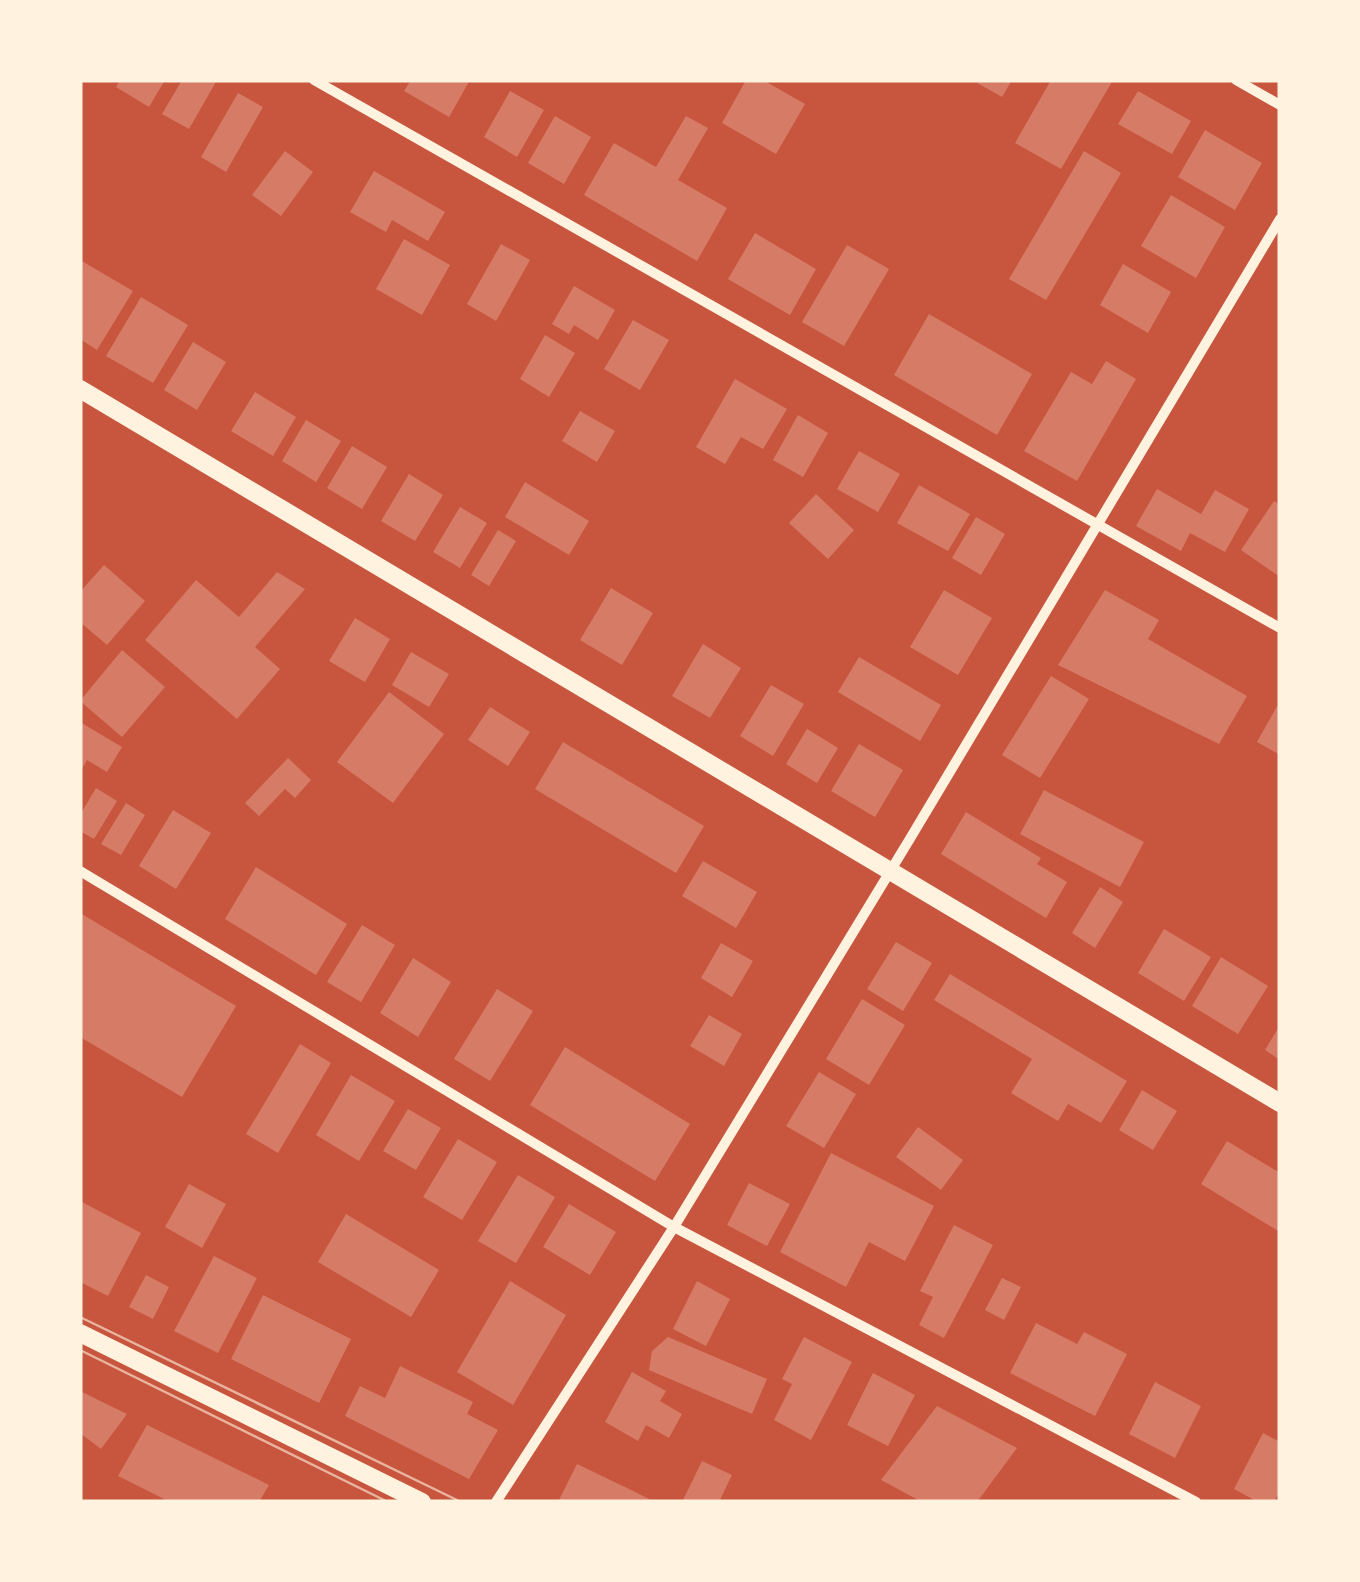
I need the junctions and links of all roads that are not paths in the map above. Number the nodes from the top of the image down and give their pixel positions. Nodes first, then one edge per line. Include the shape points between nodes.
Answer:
1 (314, 80) edge
2 (1236, 80) edge
3 (1280, 106) edge
4 (1280, 219) edge
5 (80, 389) edge
6 (1098, 524) junction
7 (1280, 628) edge
8 (80, 871) edge
9 (890, 871) junction
10 (1280, 1103) edge
11 (674, 1227) junction
12 (80, 1332) edge
13 (422, 1502) edge
14 (496, 1502) edge
15 (1196, 1502) edge

1 - 6 street
2 - 3 street
4 - 6 street
5 - 9 street
6 - 7 street
6 - 9 street
8 - 11 street
9 - 10 street
9 - 11 street
11 - 14 street
11 - 15 street
12 - 13 street

